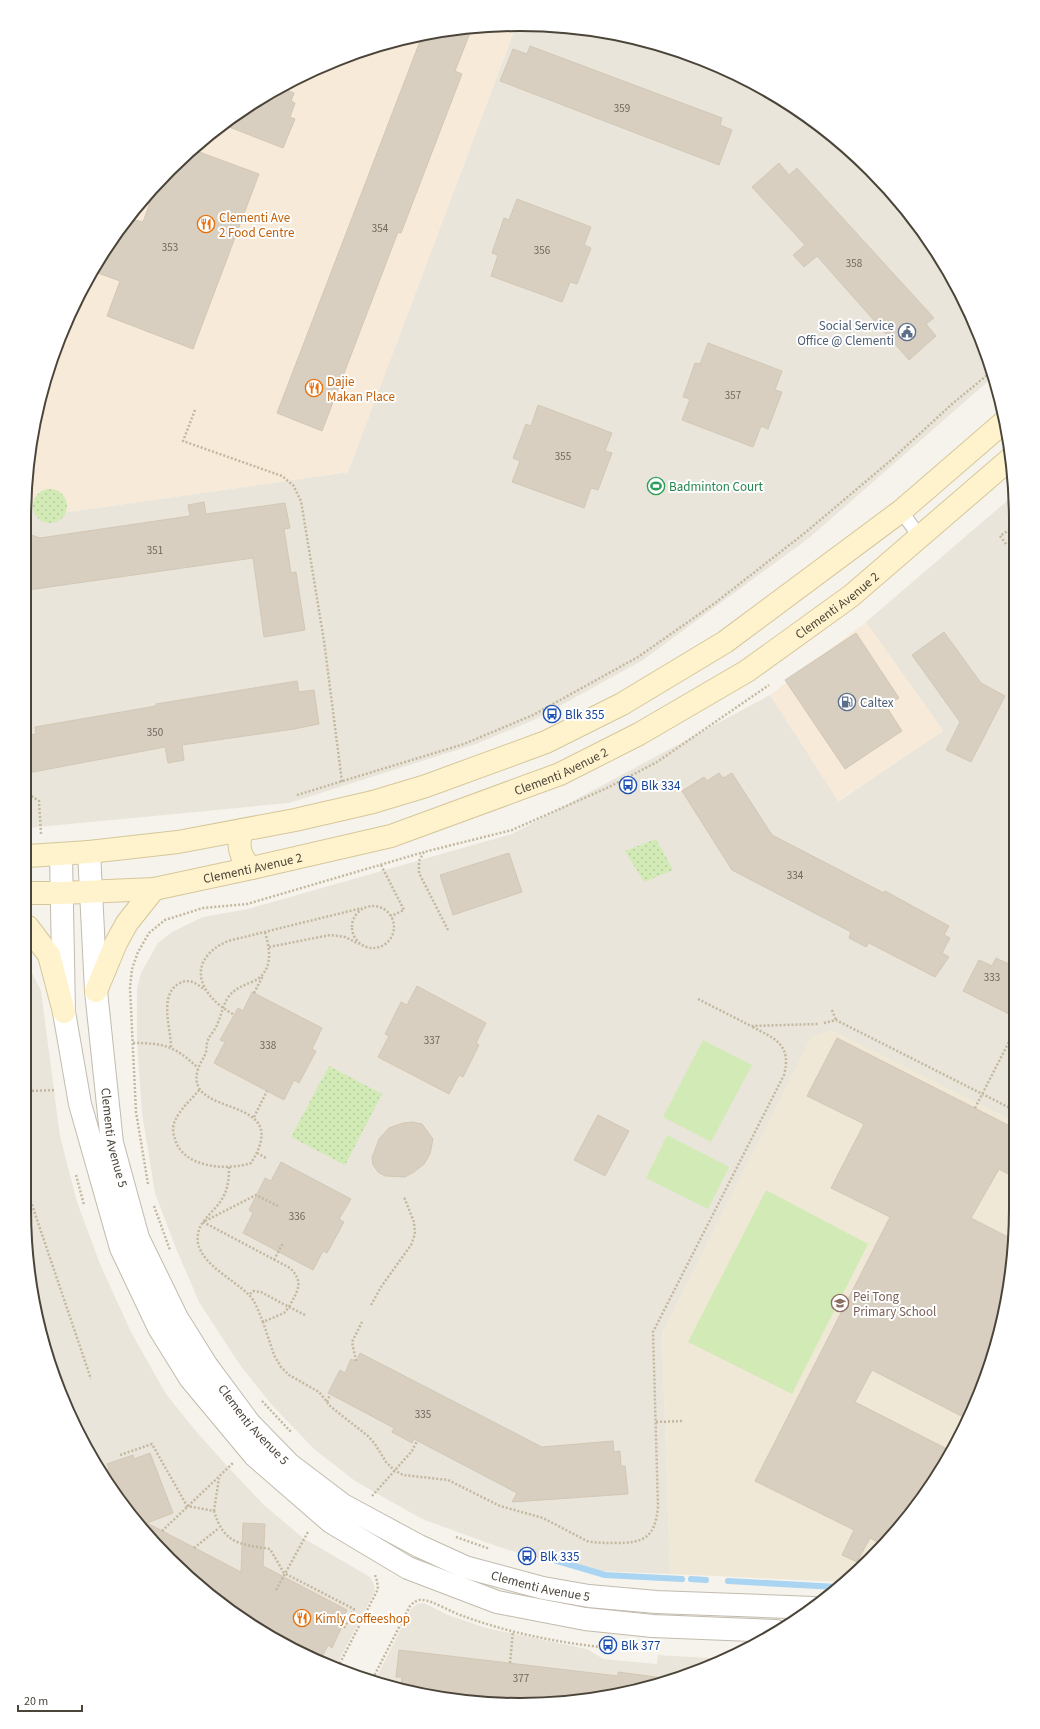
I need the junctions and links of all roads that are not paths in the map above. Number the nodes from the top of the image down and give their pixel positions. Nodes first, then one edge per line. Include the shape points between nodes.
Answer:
1 (1000, 425) edge
2 (1006, 463) edge
3 (901, 511) junction
4 (920, 537) junction
5 (243, 830) junction
6 (89, 852) junction
7 (61, 855) junction
8 (31, 856) edge
9 (252, 868) junction
10 (154, 889) junction
11 (91, 892) junction
12 (31, 893) edge
13 (61, 893) junction
14 (31, 931) edge
15 (96, 991) junction
16 (64, 1012) junction
17 (803, 1608) edge
18 (766, 1631) edge

1 - 3 main road
2 - 4 main road, Clementi Avenue 2
3 - 4 lane
3 - 5 main road via 725,642 622,704 546,742 426,786 373,802
4 - 9 main road, Clementi Avenue 2 via 851,596 747,671 639,734 567,771 391,836
5 - 6 main road via 178,842
5 - 9 main road via 239,837 240,850
6 - 7 main road
6 - 11 street, Clementi Avenue 5
7 - 8 main road
7 - 13 street, Clementi Avenue 5
9 - 10 main road, Clementi Avenue 2
10 - 11 main road, Clementi Avenue 2
10 - 15 main road via 127,923
11 - 13 main road, Clementi Avenue 2
11 - 15 street, Clementi Avenue 5
12 - 13 main road, Clementi Avenue 2
13 - 16 street, Clementi Avenue 5
14 - 16 main road via 49,955
15 - 17 street, Clementi Avenue 5 via 112,1143 138,1238 177,1318 207,1366 250,1424 289,1464 343,1505 465,1568 543,1588 589,1596 656,1602
16 - 18 street, Clementi Avenue 5 via 80,1104 121,1248 159,1328 190,1378 255,1456 278,1477 331,1522 408,1568 497,1602 593,1620 653,1626

